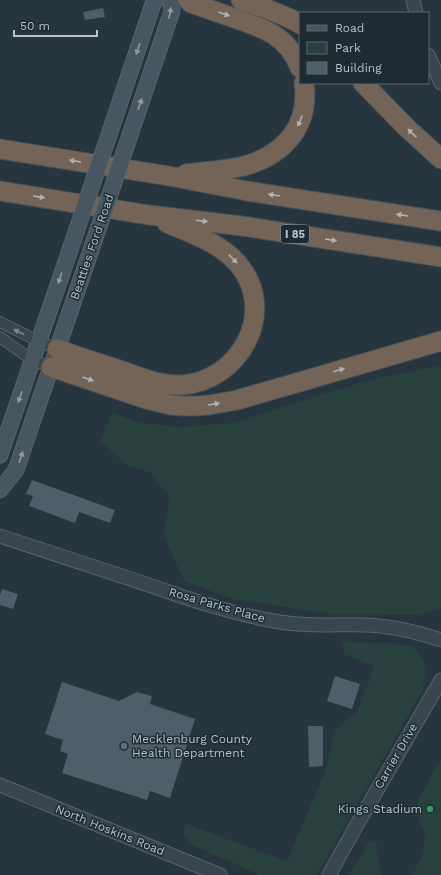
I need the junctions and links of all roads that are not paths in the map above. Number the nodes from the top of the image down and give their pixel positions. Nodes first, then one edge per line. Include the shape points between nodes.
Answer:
1 (156, 0) edge
2 (171, 0) edge
3 (188, 0) edge
4 (241, 0) edge
5 (413, 0) edge
6 (416, 12) edge
7 (299, 23) edge
8 (429, 57) edge
9 (299, 66) edge
10 (441, 82) edge
11 (304, 84) edge
12 (364, 84) edge
13 (0, 149) edge
14 (441, 159) edge
15 (169, 176) junction
16 (0, 191) edge
17 (149, 215) junction
18 (441, 221) edge
19 (441, 257) edge
20 (0, 322) edge
21 (0, 337) edge
22 (441, 341) edge
23 (38, 342) junction
24 (57, 349) junction
25 (32, 360) junction
26 (51, 367) junction
27 (0, 455) edge
28 (0, 490) edge
29 (0, 536) edge
30 (441, 640) edge
31 (441, 680) edge
32 (0, 785) edge
33 (220, 875) edge
34 (329, 875) edge

1 -> 23 main road, Beatties Ford Road, bridge
24 -> 2 main road, Beatties Ford Road, bridge via 172,11
3 -> 9 highway via 269,32 290,50
4 - 7 highway
5 - 6 street
8 - 10 street
11 -> 15 highway via 304,107 299,124 290,139 276,152 242,166
14 -> 12 highway via 406,128
15 -> 13 highway
18 -> 15 highway via 247,191
16 -> 17 highway, I 85
17 -> 19 highway, I 85 via 242,226
17 -> 24 highway via 218,247 233,259 246,275 254,293 256,313 251,332 241,351 228,366 211,377 192,384 172,385 152,381
23 -> 20 street
21 - 25 street
26 -> 22 highway via 158,402 196,406 237,400
23 - 24 street
23 - 25 main road, Beatties Ford Road
24 - 26 main road, Beatties Ford Road
25 - 26 street
25 -> 27 main road, Beatties Ford Road
28 -> 26 main road, Beatties Ford Road via 16,470
29 - 30 street, Rosa Parks Place via 195,601 250,616 306,624 385,627
31 - 34 street, Carrier Drive
32 - 33 street, North Hoskins Road

